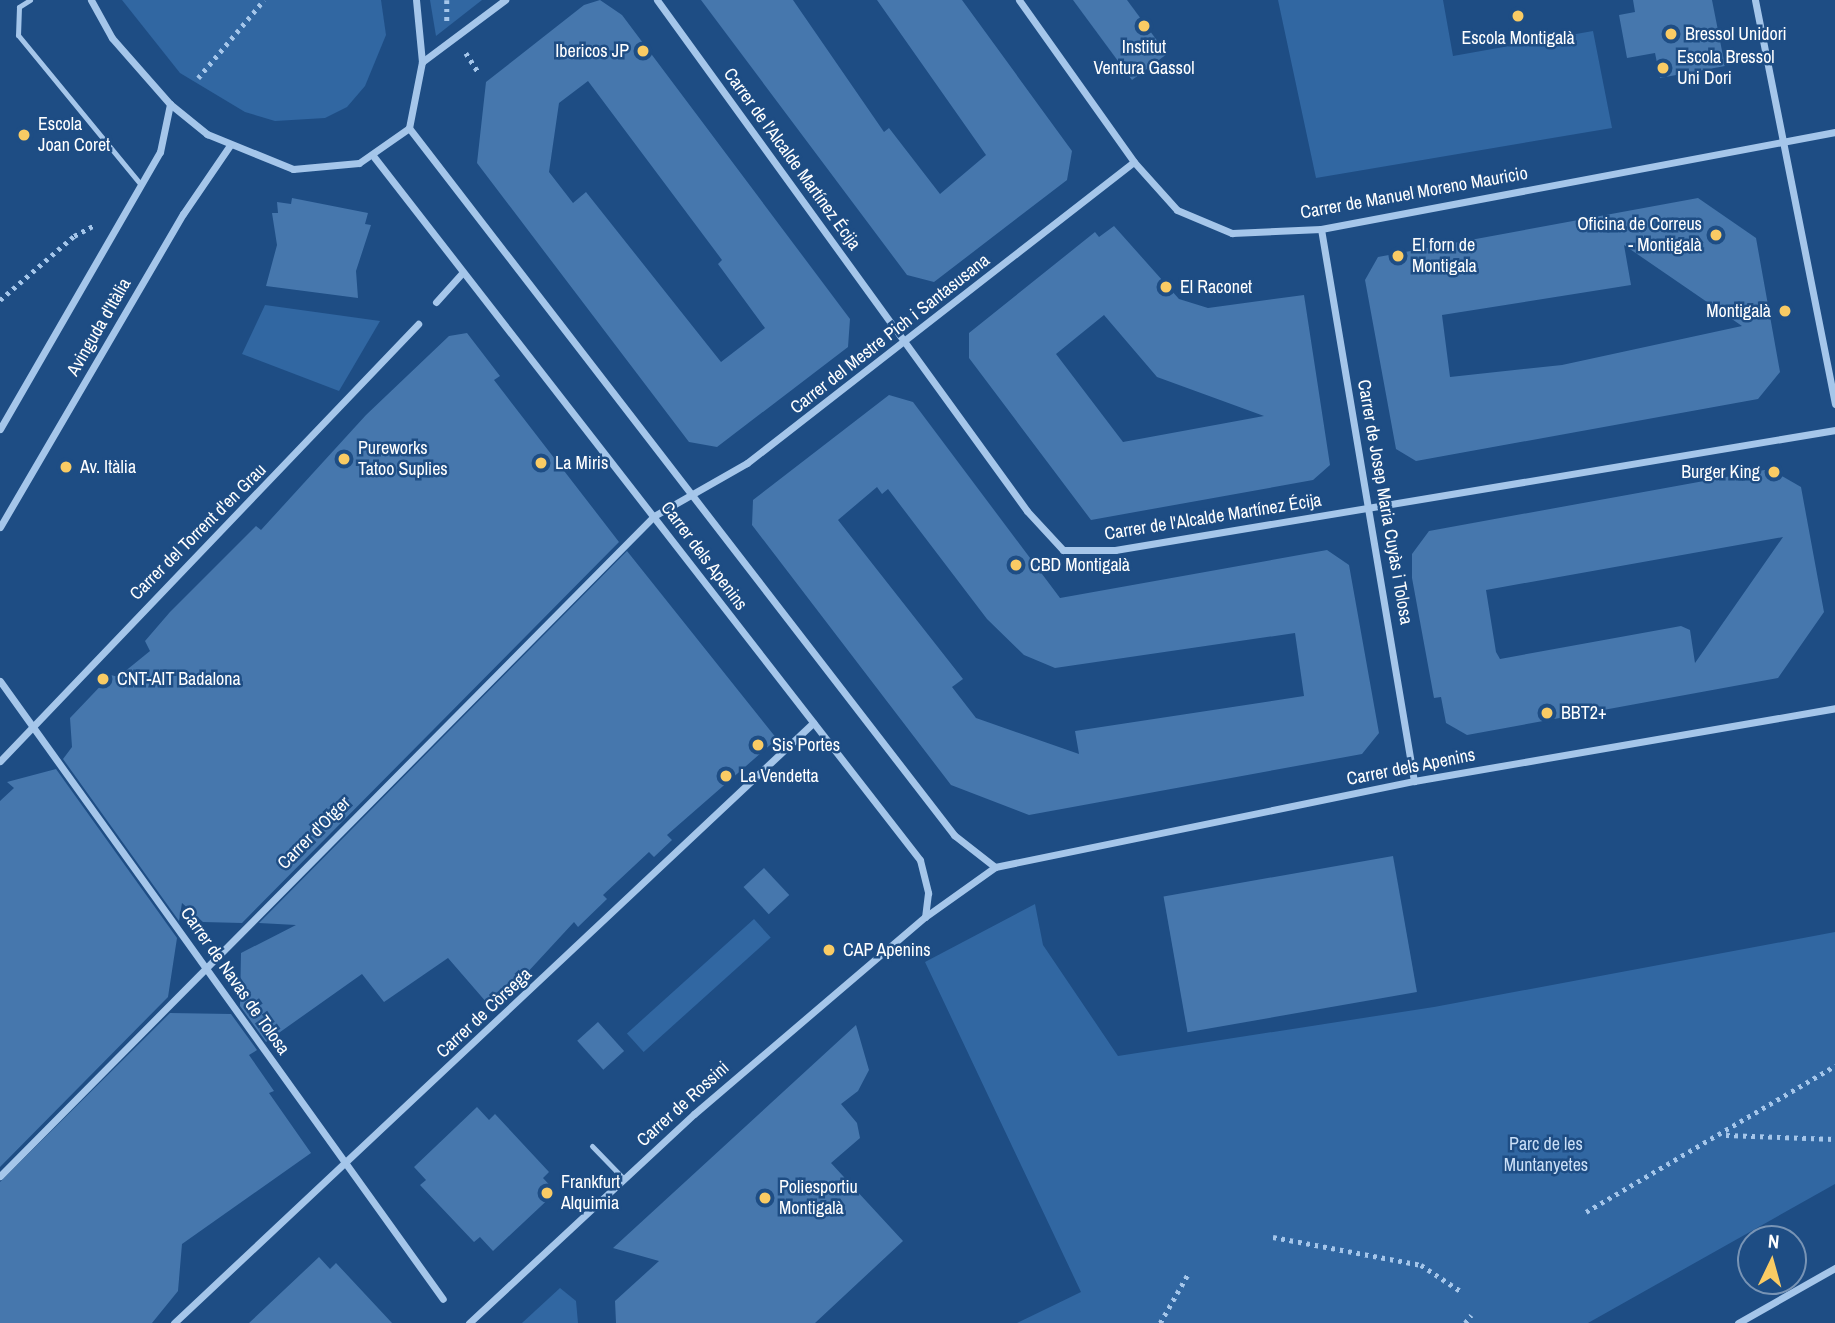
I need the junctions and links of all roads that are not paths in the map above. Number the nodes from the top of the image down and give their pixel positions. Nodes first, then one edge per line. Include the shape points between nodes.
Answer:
1 (30, 0) edge
2 (91, 0) edge
3 (416, 0) edge
4 (505, 0) edge
5 (657, 0) edge
6 (1019, 0) edge
7 (1755, 0) edge
8 (422, 62) junction
9 (170, 104) junction
10 (409, 128) junction
11 (1835, 132) edge
12 (1779, 142) junction
13 (230, 145) junction
14 (374, 157) junction
15 (1134, 162) junction
16 (141, 185) junction
17 (1321, 229) junction
18 (463, 272) junction
19 (436, 302) dead end
20 (418, 324) dead end
21 (907, 345) junction
22 (1833, 387) edge
23 (1835, 404) edge
24 (0, 429) edge
25 (1835, 430) edge
26 (695, 498) junction
27 (1371, 507) junction
28 (654, 516) junction
29 (0, 527) edge
30 (0, 681) edge
31 (1835, 708) edge
32 (813, 723) junction
33 (33, 728) junction
34 (0, 761) edge
35 (1414, 781) junction
36 (995, 867) junction
37 (925, 917) junction
38 (205, 964) junction
39 (592, 1146) dead end
40 (345, 1166) junction
41 (0, 1176) edge
42 (624, 1179) junction
43 (1835, 1268) edge
44 (443, 1300) dead end
45 (174, 1323) edge
46 (469, 1323) edge
47 (1738, 1323) edge

1 - 16 lane via 19,7 18,35
2 - 9 street via 112,38
3 - 8 street
4 - 8 street
5 - 21 street, Carrer de l'Alcalde Martínez Écija
6 - 15 street, Carrer de Manuel Moreno Mauricio
7 - 12 street
8 - 10 street
9 - 13 street
9 - 16 street, Avinguda d'Itàlia via 160,152
10 - 14 street
10 - 26 street, Carrer dels Apenins
11 - 12 street, Carrer de Manuel Moreno Mauricio
12 - 17 street, Carrer de Manuel Moreno Mauricio
12 - 22 street
13 - 14 street via 293,169
13 - 29 street, Avinguda d'Itàlia via 183,214
14 - 18 street, Carrer dels Apenins
15 - 17 street, Carrer de Manuel Moreno Mauricio via 1177,210 1232,233
15 - 21 street, Carrer del Mestre Pich i Santasusana
16 - 24 street, Avinguda d'Itàlia
17 - 27 street, Carrer de Josep Maria Cuyàs i Tolosa
18 - 19 street
18 - 28 street, Carrer dels Apenins
20 - 33 street, Carrer del Torrent d'en Grau
21 - 26 street, Carrer del Mestre Pich i Santasusana
21 - 27 street, Carrer de l'Alcalde Martínez Écija via 1063,550 1115,550
22 - 23 street
25 - 27 street, Carrer de l'Alcalde Martínez Écija
26 - 28 street, Carrer del Mestre Pich i Santasusana
26 - 36 street, Carrer dels Apenins via 954,835
27 - 35 street, Carrer de Josep Maria Cuyàs i Tolosa
28 - 32 street, Carrer dels Apenins
28 - 38 street, Carrer d'Otger
30 - 33 street, Carrer de Navas de Tolosa
31 - 35 street, Carrer dels Apenins
32 - 37 street, Carrer dels Apenins via 920,860 928,893
32 - 40 street, Carrer de Còrsega
33 - 34 street, Carrer del Torrent d'en Grau
33 - 38 street, Carrer de Navas de Tolosa
35 - 36 street, Carrer dels Apenins
36 - 37 street, Carrer dels Apenins
37 - 42 street, Carrer de Rossini
38 - 40 street, Carrer de Navas de Tolosa
38 - 41 street, Carrer d'Otger
39 - 42 lane
40 - 44 street, Carrer de Navas de Tolosa
40 - 45 street, Carrer de Còrsega
42 - 46 street, Carrer de Rossini
43 - 47 street

